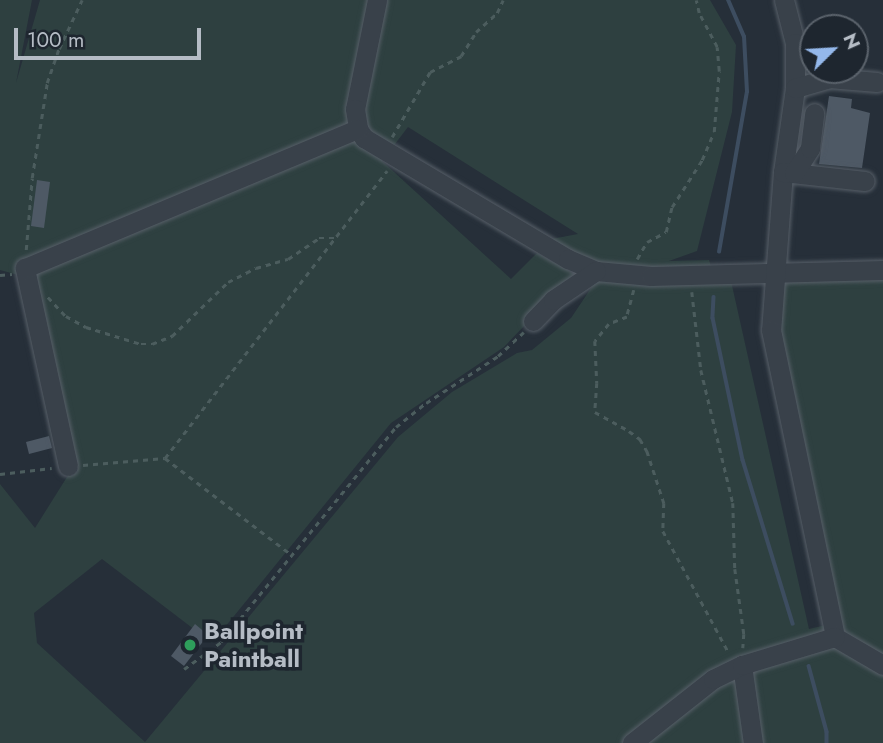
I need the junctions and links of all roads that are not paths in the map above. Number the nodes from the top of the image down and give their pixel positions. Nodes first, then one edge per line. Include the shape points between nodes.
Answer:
1 (377, 0) edge
2 (784, 0) edge
3 (877, 82) dead end
4 (795, 88) junction
5 (814, 113) dead end
6 (358, 129) junction
7 (788, 173) junction
8 (865, 181) dead end
9 (883, 270) edge
10 (596, 271) junction
11 (776, 271) junction
12 (533, 321) road end
13 (68, 466) road end
14 (835, 637) junction
15 (883, 665) edge
16 (741, 666) junction
17 (632, 743) edge
18 (753, 743) edge

1 - 6 street via 355,108
2 - 4 street via 795,43
3 - 4 street via 830,78
4 - 7 street
5 - 7 street via 810,148
6 - 10 street via 391,156
6 - 13 street via 25,268
7 - 8 street
7 - 11 street
9 - 11 street
10 - 11 street via 691,276
10 - 12 street via 553,300
11 - 14 street via 771,330
14 - 15 street
14 - 16 street
16 - 17 street via 713,679
16 - 18 street

